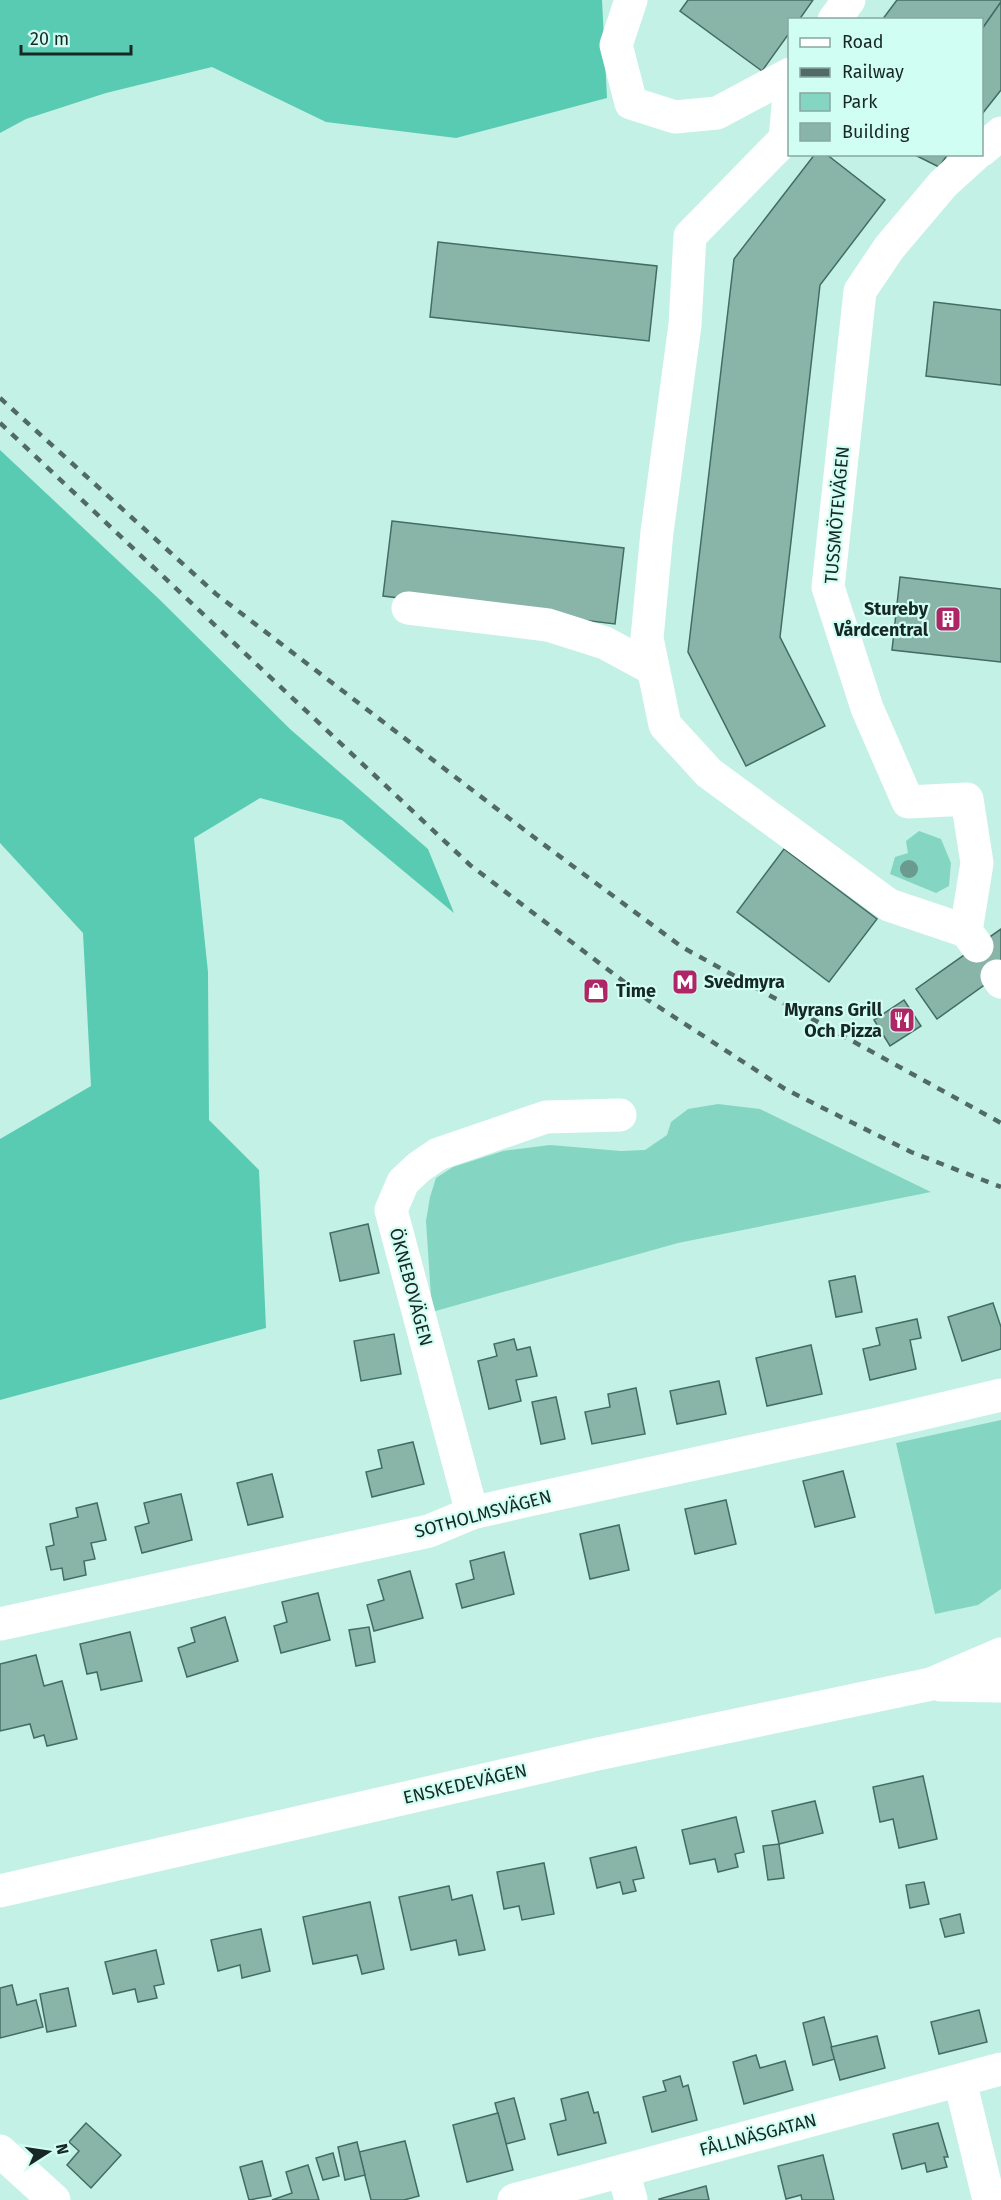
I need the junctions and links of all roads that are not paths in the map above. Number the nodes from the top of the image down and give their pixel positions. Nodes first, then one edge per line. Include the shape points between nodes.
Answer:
1 (631, 0) edge
2 (849, 0) edge
3 (836, 18) edge
4 (788, 75) edge
5 (788, 98) edge
6 (1001, 133) edge
7 (983, 148) edge
8 (974, 156) edge
9 (408, 608) dead end
10 (653, 669) junction
11 (620, 1115) dead end
12 (1001, 1395) edge
13 (472, 1513) junction
14 (0, 1624) edge
15 (1001, 1654) edge
16 (931, 1684) junction
17 (1001, 1686) edge
18 (0, 1891) edge
19 (1001, 2069) edge
20 (960, 2081) junction
21 (0, 2151) edge
22 (627, 2186) edge
23 (54, 2200) edge
24 (514, 2200) edge
25 (989, 2200) edge

1 - 4 street via 616,45 631,103 675,117 717,113
2 - 3 street
5 - 10 street via 785,139 690,236 685,325 649,614 647,638
6 - 7 street
8 - 10 street, TUSSMÖTEVÄGEN via 943,184 889,248 860,291 828,587 867,708 908,802 967,799 977,863 971,939 889,905 709,772 665,725
9 - 10 street via 548,625 604,642
11 - 13 street, ÖKNEBOVÄGEN via 546,1117 438,1154 403,1182 391,1210
12 - 13 street, SOTHOLMSVÄGEN
13 - 14 street, SOTHOLMSVÄGEN via 429,1531
15 - 16 street, ENSKEDEVÄGEN
16 - 17 street, ENSKEDEVÄGEN
16 - 18 street, ENSKEDEVÄGEN via 593,1755
19 - 20 street, FÅLLNÄSGATAN
20 - 22 street, FÅLLNÄSGATAN
20 - 25 street
21 - 23 street
22 - 24 street, FÅLLNÄSGATAN

